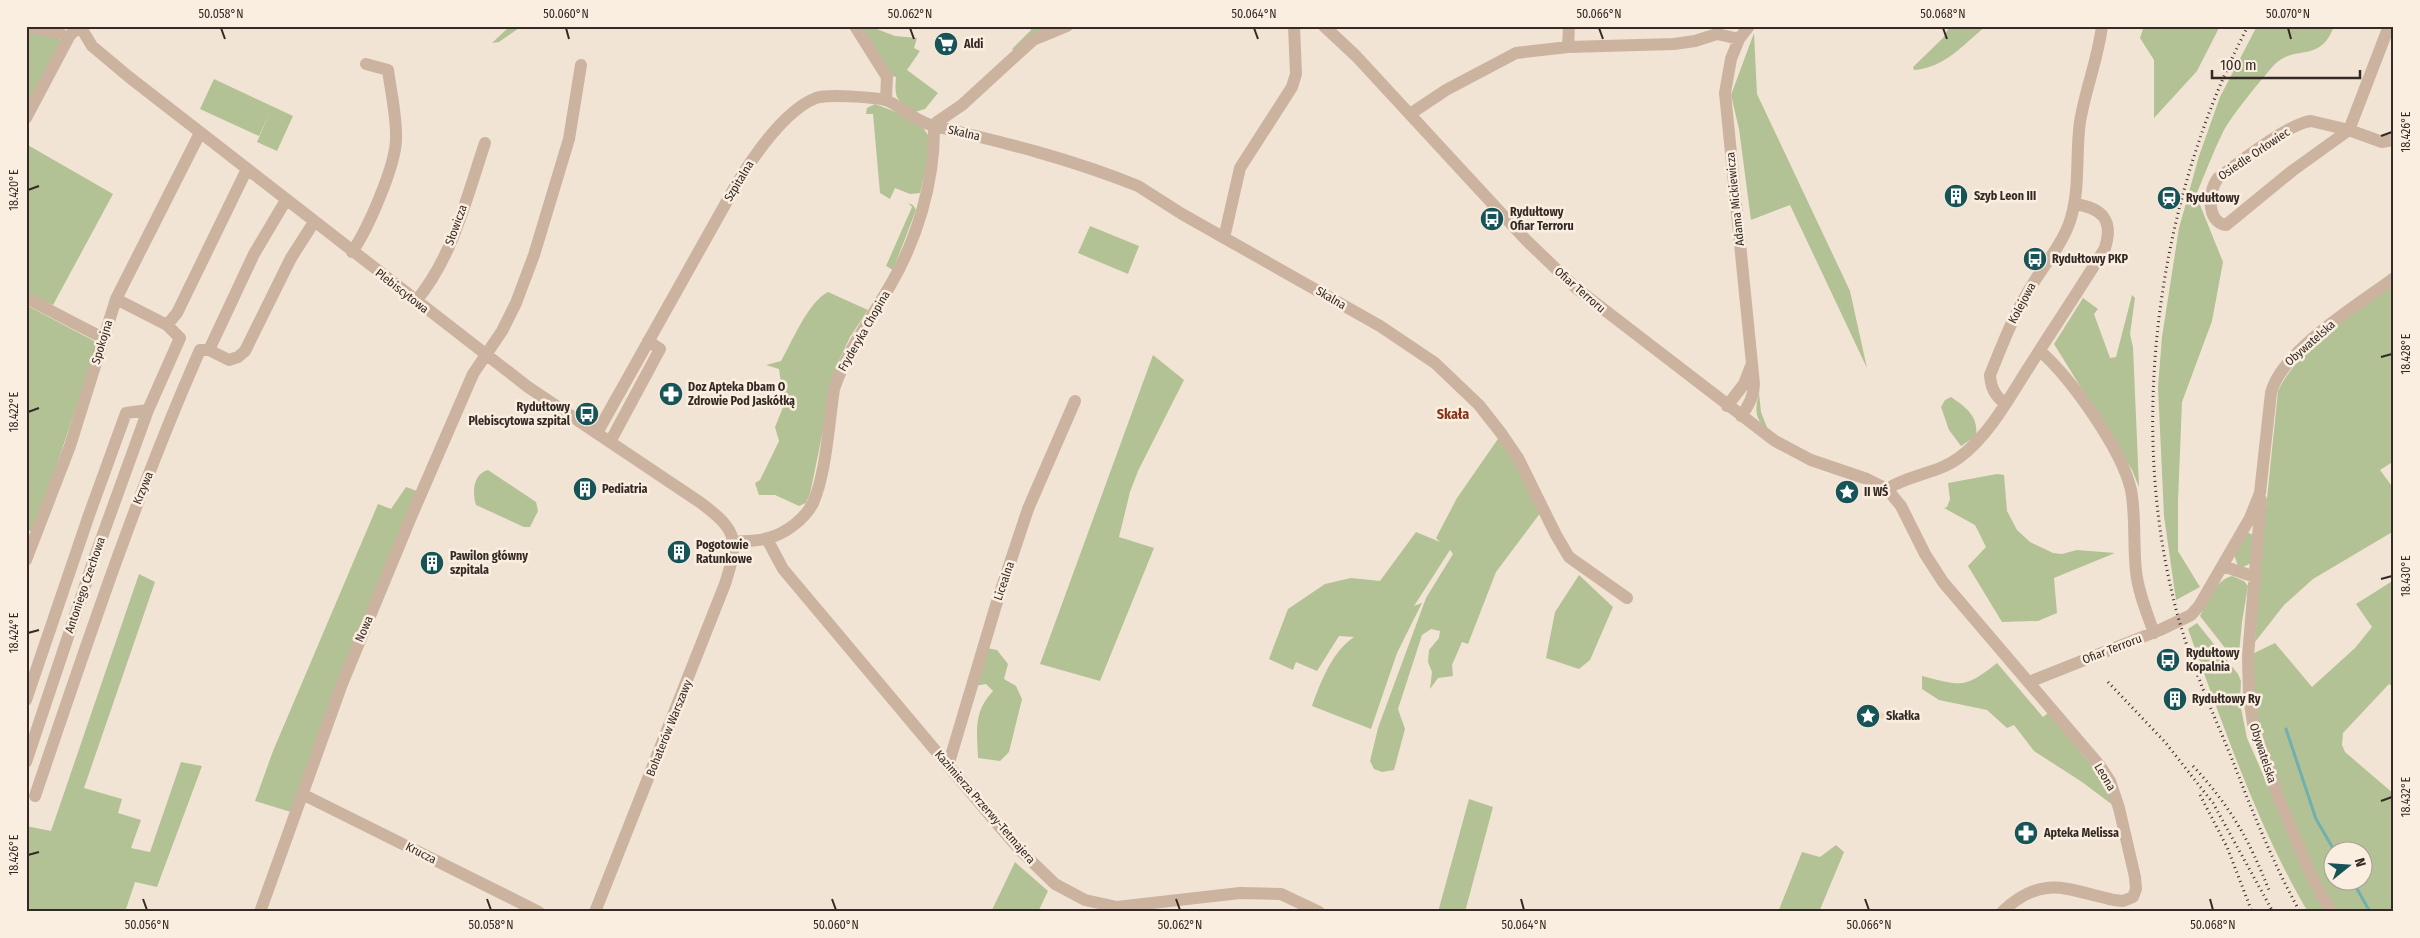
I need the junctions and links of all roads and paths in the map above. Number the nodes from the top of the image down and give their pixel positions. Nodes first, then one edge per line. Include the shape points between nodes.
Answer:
1 (80, 26) edge
2 (855, 26) edge
3 (1067, 26) edge
4 (1294, 26) edge
5 (1324, 26) edge
6 (1569, 26) edge
7 (1749, 26) edge
8 (2102, 26) edge
9 (2389, 26) edge
10 (26, 27) edge
11 (1740, 32) edge
12 (60, 33) dead end
13 (1568, 47) junction
14 (366, 64) dead end
15 (580, 65) dead end
16 (886, 100) junction
17 (1410, 114) junction
18 (26, 118) edge
19 (934, 126) junction
20 (2394, 128) edge
21 (2349, 130) junction
22 (200, 133) junction
23 (2394, 141) edge
24 (485, 143) dead end
25 (247, 170) junction
26 (286, 200) junction
27 (2075, 204) junction
28 (314, 222) junction
29 (1224, 238) junction
30 (352, 252) junction
31 (2394, 278) edge
32 (26, 298) edge
33 (116, 299) junction
34 (416, 301) junction
35 (167, 325) junction
36 (103, 338) junction
37 (180, 338) junction
38 (648, 342) junction
39 (204, 350) junction
40 (2040, 351) junction
41 (485, 354) junction
42 (1752, 362) junction
43 (1075, 401) dead end
44 (2005, 404) junction
45 (1727, 406) junction
46 (148, 410) junction
47 (1741, 416) junction
48 (597, 433) junction
49 (610, 442) junction
50 (1887, 489) junction
51 (2260, 493) junction
52 (767, 539) junction
53 (734, 542) junction
54 (26, 560) edge
55 (2223, 566) junction
56 (2255, 577) junction
57 (1628, 598) dead end
58 (2154, 633) junction
59 (2029, 682) junction
60 (26, 700) edge
61 (26, 762) edge
62 (948, 766) junction
63 (302, 794) junction
64 (35, 796) dead end
65 (260, 912) edge
66 (539, 912) edge
67 (595, 912) edge
68 (1319, 912) edge
69 (2002, 912) edge
70 (2332, 912) edge

1 - 18 street via 70,35
1 - 22 street, Plebiscytowa via 97,51
2 - 16 street via 887,76
3 - 19 street via 1033,40 962,105
4 - 29 street via 1296,74 1292,87 1240,168
5 - 17 street, Ofiar Terroru
6 - 13 street
7 - 11 street, Adama Mickiewicza
8 - 27 street, Kolejowa via 2080,126
9 - 21 street
10 - 12 street
11 - 13 street via 1674,44
11 - 42 street, Adama Mickiewicza via 1728,70 1725,106
13 - 17 street via 1516,53 1446,90
14 - 30 street via 388,70 396,139 394,158 361,238
15 - 41 street, Nowa via 569,139 534,255 516,303 502,331
16 - 19 street, Szpitalna via 913,118
16 - 38 street, Szpitalna via 816,98 770,135 736,185
17 - 45 street, Ofiar Terroru via 1565,279
19 - 29 street, Skalna via 1031,148 1094,168 1138,186
19 - 52 street, Fryderyka Chopina via 932,170 909,249 839,373 812,504 787,529
20 - 23 street
21 - 21 street, Osiedle Orłowiec via 2311,121 2303,122 2278,137 2218,178 2211,197 2215,220 2226,225
21 - 23 street, Osiedle Orłowiec via 2382,142
22 - 25 street, Plebiscytowa
22 - 33 street, Spokojna
24 - 34 street, Słowicza via 454,234 440,265
25 - 26 street, Plebiscytowa
25 - 35 street via 177,313
26 - 28 street, Plebiscytowa
26 - 39 street, Krzywa
27 - 40 street via 2100,212 2107,223 2108,237 2105,248
27 - 44 street, Kolejowa via 2061,243 2018,308 1990,375 1995,395
28 - 30 street, Plebiscytowa
28 - 39 street via 291,258 245,351 229,360
29 - 57 street, Skalna via 1380,326 1446,372 1479,405 1518,458 1569,557
30 - 34 street, Plebiscytowa
31 - 51 street, Obywatelska via 2329,326 2286,363 2275,378 2269,404
32 - 36 street
33 - 35 street
33 - 36 street, Spokojna
34 - 41 street, Plebiscytowa
35 - 37 street
36 - 54 street, Spokojna via 70,446
37 - 39 street
37 - 46 street, Antoniego Czechowa
38 - 48 street, Szpitalna
38 - 49 street via 660,349
39 - 64 street, Krzywa via 128,524
40 - 44 street
40 - 58 street, Ofiar Terroru via 2063,374 2101,429 2126,473 2131,493 2138,588
41 - 48 street, Plebiscytowa
41 - 63 street, Nowa via 473,374 400,543 342,684
42 - 45 street, Adama Mickiewicza via 1744,384
42 - 47 street, Adama Mickiewicza via 1754,391
43 - 62 street, Licealna via 1028,509
44 - 50 street via 1980,438 1959,458 1936,471
45 - 47 street, Ofiar Terroru
46 - 60 street, Antoniego Czechowa via 126,413
46 - 61 street, Antoniego Czechowa
47 - 50 street, Ofiar Terroru via 1798,453
48 - 49 street, Plebiscytowa
49 - 53 street, Plebiscytowa via 718,516
50 - 59 street, Ofiar Terroru via 1943,582
51 - 55 street, Obywatelska
51 - 56 street, Obywatelska
52 - 53 street, Fryderyka Chopina
52 - 62 street, Kazimierza Przerwy-Tetmajera via 783,569
53 - 67 street, Bohaterów Warszawy via 726,584
55 - 56 street
55 - 58 street, Obywatelska via 2194,612
56 - 70 street, Obywatelska via 2248,656 2253,723 2277,794 2314,882
58 - 59 street, Ofiar Terroru
59 - 69 street, Leona via 2110,781 2134,870 2136,893 2129,899 2114,900 2051,886 2028,894
62 - 68 street, Kazimierza Przerwy-Tetmajera via 1022,852 1055,884 1085,900 1117,907 1240,893 1282,894
63 - 65 street, Nowa
63 - 66 street, Krucza

